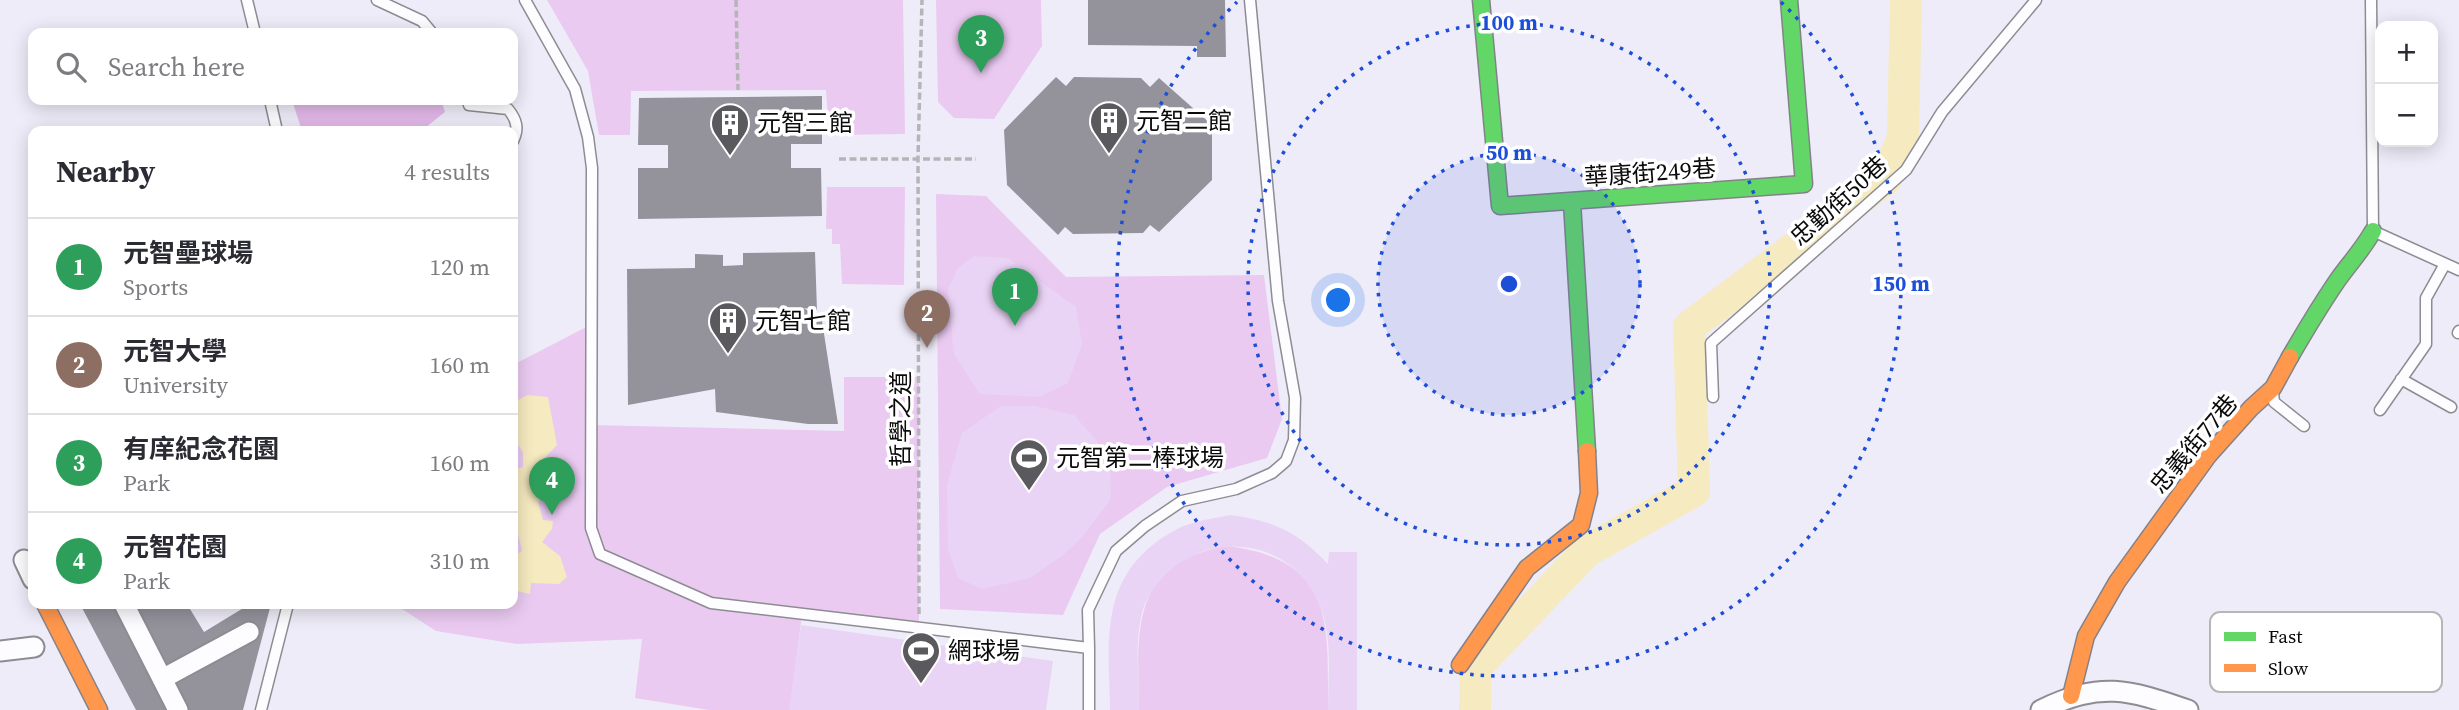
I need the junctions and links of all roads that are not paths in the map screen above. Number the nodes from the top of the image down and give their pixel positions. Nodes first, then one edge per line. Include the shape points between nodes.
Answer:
1 (247, 0) edge
2 (377, 0) edge
3 (526, 0) edge
4 (1250, 0) edge
5 (1481, 0) edge
6 (1788, 0) edge
7 (2036, 0) edge
8 (2371, 0) edge
9 (254, 28) edge
10 (428, 28) edge
11 (271, 105) edge
12 (469, 105) edge
13 (276, 126) edge
14 (517, 126) edge
15 (1572, 202) junction
16 (2373, 231) junction
17 (2445, 264) junction
18 (2459, 270) edge
19 (2401, 379) junction
20 (2273, 388) junction
21 (1713, 397) dead end
22 (2451, 407) dead end
23 (2380, 410) dead end
24 (2304, 426) dead end
25 (23, 560) dead end
26 (28, 570) edge
27 (48, 609) edge
28 (128, 609) edge
29 (287, 609) edge
30 (249, 632) dead end
31 (34, 647) dead end
32 (1089, 648) junction
33 (0, 651) edge
34 (1460, 665) dead end
35 (163, 679) junction
36 (2071, 696) junction
37 (99, 710) edge
38 (178, 710) edge
39 (261, 710) edge
40 (1089, 710) edge
41 (2041, 710) edge
42 (2188, 710) edge

1 - 9 lane
2 - 10 lane
3 - 32 lane via 575,89 588,137 592,168 591,528 600,554 711,603
4 - 32 lane via 1278,301 1295,398 1294,440 1286,461 1272,473 1236,489 1182,501 1116,551 1088,610
5 - 15 street, 華康街249巷 via 1500,206
6 - 15 street, 華康街249巷 via 1804,184
7 - 21 lane, 忠勤街50巷 via 1942,112 1906,170 1711,343
8 - 16 lane
11 - 13 lane
12 - 14 lane via 508,109
15 - 34 street via 1589,493 1581,525 1528,568
16 - 17 lane
16 - 20 street, 忠義街77巷 via 2308,325
17 - 18 lane
17 - 19 lane via 2426,298 2426,344
19 - 22 lane
19 - 23 lane
20 - 24 lane via 2274,402
20 - 36 street, 忠義街77巷 via 2208,456 2118,582 2086,636
25 - 26 street
27 - 37 street
28 - 35 street
29 - 39 lane
30 - 35 street
31 - 33 street
32 - 40 lane
35 - 38 street
36 - 41 street
36 - 42 street via 2114,690

